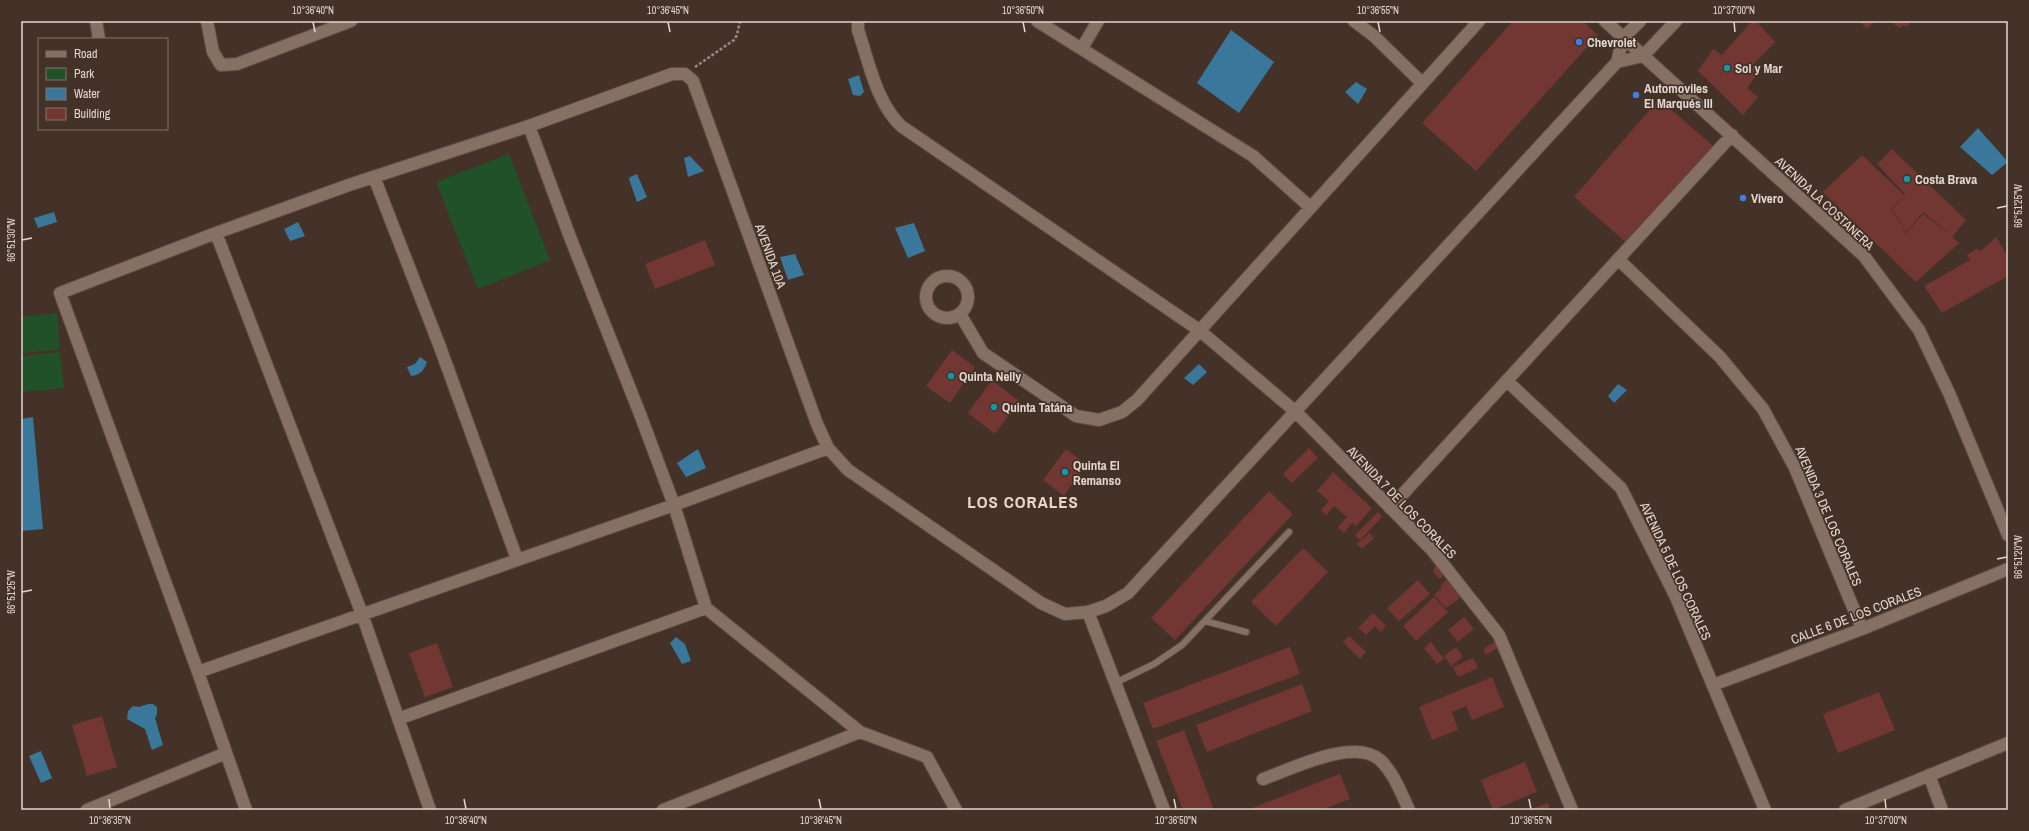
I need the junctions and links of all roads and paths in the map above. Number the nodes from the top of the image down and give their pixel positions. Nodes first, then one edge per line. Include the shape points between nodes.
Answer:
1 (96, 21) edge
2 (207, 21) edge
3 (351, 21) edge
4 (740, 21) edge
5 (858, 21) edge
6 (1037, 21) edge
7 (1098, 21) edge
8 (1354, 21) edge
9 (1480, 21) edge
10 (1606, 21) edge
11 (1640, 21) edge
12 (1676, 21) edge
13 (99, 38) edge
14 (1623, 38) junction
15 (1082, 48) junction
16 (1643, 56) junction
17 (1617, 62) junction
18 (685, 74) junction
19 (1422, 82) junction
20 (529, 126) junction
21 (1732, 136) junction
22 (374, 177) junction
23 (1310, 207) junction
24 (216, 233) junction
25 (1618, 259) junction
26 (960, 314) dead end
27 (1199, 330) junction
28 (1507, 381) junction
29 (1296, 412) junction
30 (828, 448) junction
31 (674, 505) junction
32 (1390, 508) junction
33 (1289, 532) dead end
34 (2008, 535) edge
35 (517, 559) junction
36 (2008, 569) edge
37 (706, 608) junction
38 (1088, 612) junction
39 (362, 614) junction
40 (1205, 622) junction
41 (1862, 629) junction
42 (1246, 632) dead end
43 (198, 672) junction
44 (1115, 683) junction
45 (1713, 685) junction
46 (398, 718) junction
47 (860, 732) junction
48 (2008, 743) edge
49 (226, 753) junction
50 (1929, 775) junction
51 (1263, 779) dead end
52 (87, 810) edge
53 (246, 810) edge
54 (430, 810) edge
55 (663, 810) edge
56 (956, 810) edge
57 (1164, 810) edge
58 (1409, 810) edge
59 (1572, 810) edge
60 (1765, 810) edge
61 (1845, 810) edge
62 (1942, 810) edge

1 - 13 street
2 - 3 street via 214,52 222,65 237,64
4 - 18 path via 734,40
5 - 27 street, AVENIDA 7 DE LOS CORALES via 858,30 884,105 891,117
6 - 15 street
7 - 15 street
8 - 19 street via 1374,36
9 - 19 street
10 - 14 street, AVENIDA LA COSTANERA
11 - 14 street
12 - 16 street
14 - 16 street, AVENIDA LA COSTANERA
14 - 17 street
15 - 23 street via 1253,156
16 - 17 street
16 - 21 street, AVENIDA LA COSTANERA
17 - 29 street, AVENIDA 10A
18 - 20 street via 672,74
18 - 30 street, AVENIDA 10A via 692,81
19 - 23 street
20 - 22 street
20 - 31 street
21 - 25 street
21 - 34 street, AVENIDA LA COSTANERA via 1864,256 1919,330 1949,393
22 - 24 street
22 - 35 street via 440,347
23 - 27 street
24 - 39 street
24 - 43 street via 60,293
25 - 28 street
25 - 41 street, AVENIDA 3 DE LOS CORALES via 1720,357 1763,409 1795,468
26 - 27 street via 983,352 1076,416 1099,420 1122,412 1137,400
27 - 29 street, AVENIDA 7 DE LOS CORALES
28 - 32 street
28 - 45 street, AVENIDA 5 DE LOS CORALES via 1621,488 1675,595
29 - 32 street, AVENIDA 7 DE LOS CORALES
29 - 38 street, AVENIDA 10A via 1128,593 1106,606
30 - 31 street
30 - 38 street, AVENIDA 10A via 848,470 1042,603 1065,614
31 - 35 street
31 - 37 street
32 - 59 street, AVENIDA 7 DE LOS CORALES via 1432,550 1499,635
33 - 40 lane
35 - 39 street
36 - 41 street, CALLE 6 DE LOS CORALES
37 - 46 street
37 - 47 street
38 - 44 street
39 - 43 street
39 - 46 street
40 - 42 lane
40 - 44 lane via 1182,645 1154,664
41 - 45 street, CALLE 6 DE LOS CORALES
43 - 49 street
44 - 57 street
45 - 60 street, AVENIDA 5 DE LOS CORALES
46 - 54 street
47 - 55 street
47 - 56 street via 927,757
48 - 50 street
49 - 52 street
49 - 53 street
50 - 61 street
50 - 62 street
51 - 58 street via 1338,752 1353,750 1368,753 1379,760 1396,780

